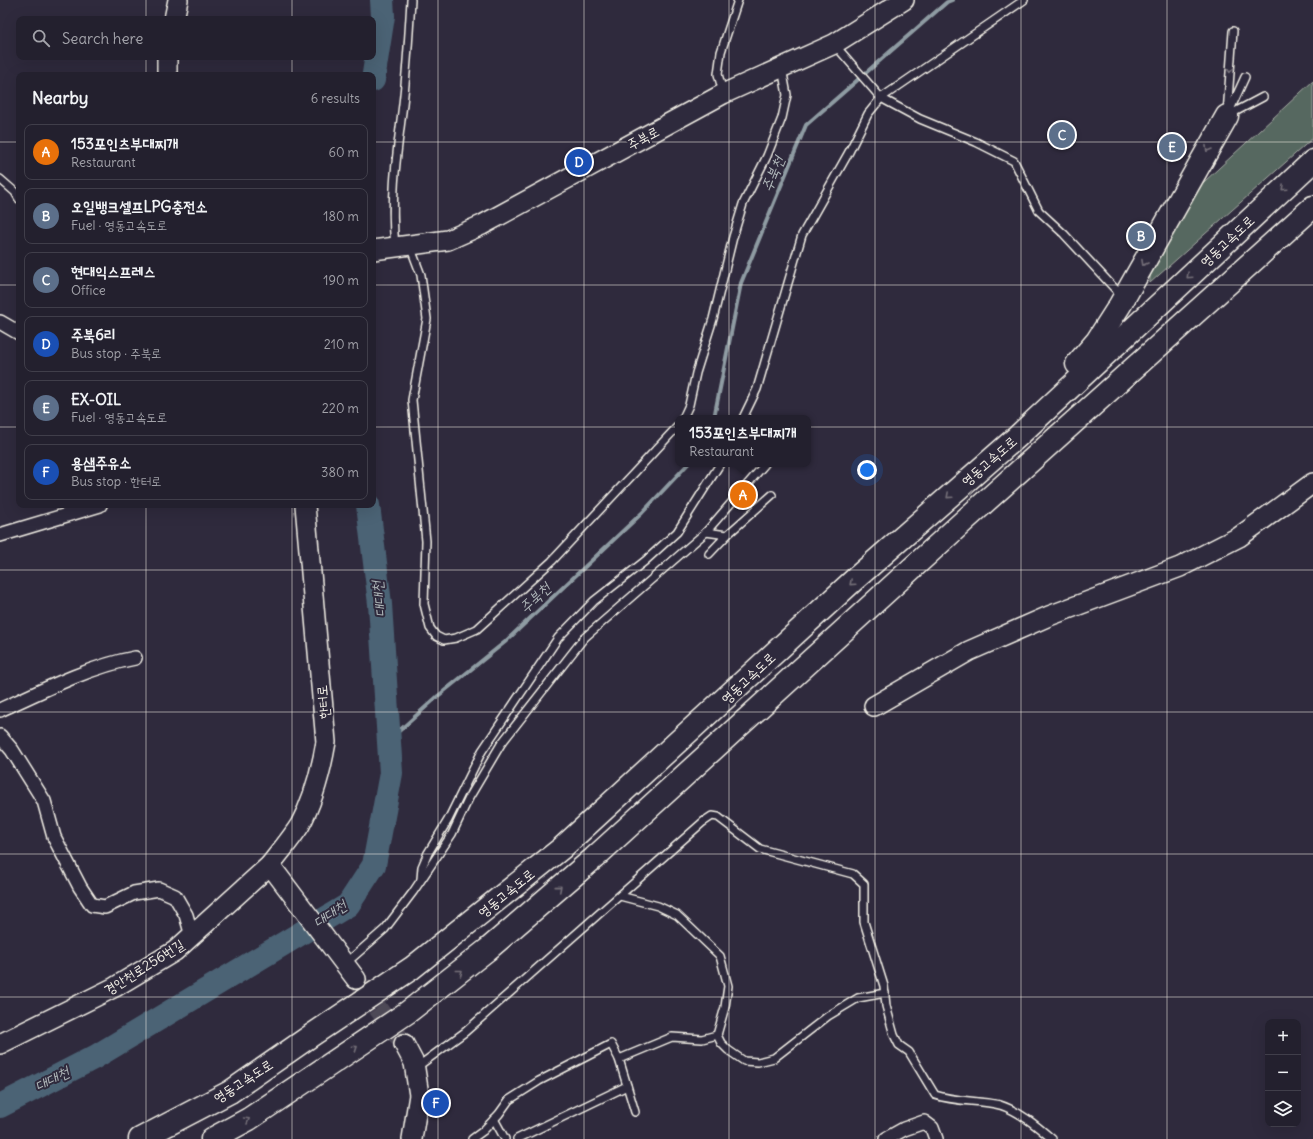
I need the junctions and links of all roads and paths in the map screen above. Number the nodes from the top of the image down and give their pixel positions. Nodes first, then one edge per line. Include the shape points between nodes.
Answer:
1 (178, 0) edge
2 (412, 0) edge
3 (738, 0) edge
4 (904, 0) edge
5 (1024, 0) edge
6 (175, 16) edge
7 (1233, 31) dead end
8 (838, 49) junction
9 (167, 60) edge
10 (782, 68) junction
11 (167, 72) edge
12 (1245, 77) dead end
13 (723, 94) junction
14 (1263, 96) dead end
15 (881, 98) junction
16 (1227, 116) junction
17 (1313, 161) edge
18 (0, 178) edge
19 (16, 194) edge
20 (1313, 207) edge
21 (391, 248) edge
22 (1116, 290) dead end
23 (0, 322) edge
24 (16, 330) edge
25 (684, 415) edge
26 (745, 415) edge
27 (675, 429) edge
28 (1016, 437) junction
29 (718, 467) edge
30 (763, 467) edge
31 (1313, 483) edge
32 (772, 495) dead end
33 (90, 508) edge
34 (305, 508) edge
35 (706, 532) junction
36 (0, 535) edge
37 (727, 535) junction
38 (709, 554) dead end
39 (135, 658) dead end
40 (874, 706) dead end
41 (0, 710) edge
42 (0, 736) edge
43 (270, 865) junction
44 (421, 880) junction
45 (620, 896) junction
46 (192, 936) junction
47 (345, 964) junction
48 (356, 980) tunnel mouth
49 (885, 993) junction
50 (717, 1035) junction
51 (0, 1044) edge
52 (404, 1044) tunnel mouth
53 (619, 1059) junction
54 (415, 1068) junction
55 (627, 1086) junction
56 (635, 1112) dead end
57 (494, 1119) junction
58 (140, 1139) edge
59 (212, 1139) edge
60 (412, 1139) edge
61 (472, 1139) edge
62 (505, 1139) edge
63 (517, 1139) edge
64 (886, 1139) edge
65 (936, 1139) edge
66 (1052, 1139) edge

1 - 6 street
2 - 21 lane via 394,173
3 - 13 lane via 721,52 718,74
4 - 8 street, 주북로
5 - 15 lane
7 -> 16 lane
8 - 10 street, 주북로
8 - 15 lane
9 - 11 street
10 - 13 street, 주북로
10 - 25 lane via 787,95 782,118 744,204 733,237 714,319
12 - 16 lane
13 - 21 street, 주북로 via 482,225 448,240
14 - 16 lane
15 - 22 lane via 920,119 1014,161 1040,211
15 - 26 lane via 868,114 802,235 758,389
16 -> 28 highway via 1097,341
17 -> 28 highway, 영동고속도로
18 - 19 lane
59 -> 20 highway, 영동고속도로 via 249,1120 408,1012 487,950 594,858
21 - 27 lane via 421,275 427,319 412,400 426,541 424,604 430,628 436,636 444,640 456,638 477,629 552,561
23 - 24 street
28 -> 58 highway, 영동고속도로 via 856,579 562,848 412,968 230,1092
29 - 44 lane via 677,532 594,601 558,638 482,751 448,820 428,853 422,867
30 - 35 lane
31 - 40 street via 1239,537 1180,567 1049,616 969,651
32 - 37 lane
33 - 36 street
34 - 43 street, 한터로 via 326,742 319,778 300,825
35 - 37 lane
35 - 44 lane via 584,638 501,744 469,798 452,834
37 - 38 lane
39 - 41 street via 118,661 64,681
42 - 46 street via 12,750 44,801 54,837 92,905 105,907 134,893 159,889 175,896 186,915
43 - 46 street, 경안천로256번길
43 - 47 street
44 - 47 lane via 385,929
45 - 49 lane via 704,822 712,816 718,817 760,849 853,874 864,884 864,922
45 - 50 lane via 658,906 678,916 720,956 728,986
45 - 54 lane via 465,1032
46 - 51 street, 경안천로256번길 via 175,951 115,987
47 - 48 street
49 - 50 lane via 858,998 828,1016 774,1058 758,1062 744,1061 728,1050
49 - 66 lane via 894,1035 899,1045 910,1052 935,1095 1000,1106 1023,1116
50 - 53 lane via 702,1039 672,1037
52 - 54 street
53 - 55 lane
53 - 57 lane via 611,1044 594,1052 509,1100
54 - 60 street via 419,1095
55 - 56 lane
55 - 63 lane
57 - 61 lane
57 - 62 lane
64 - 65 street via 924,1122 932,1128

